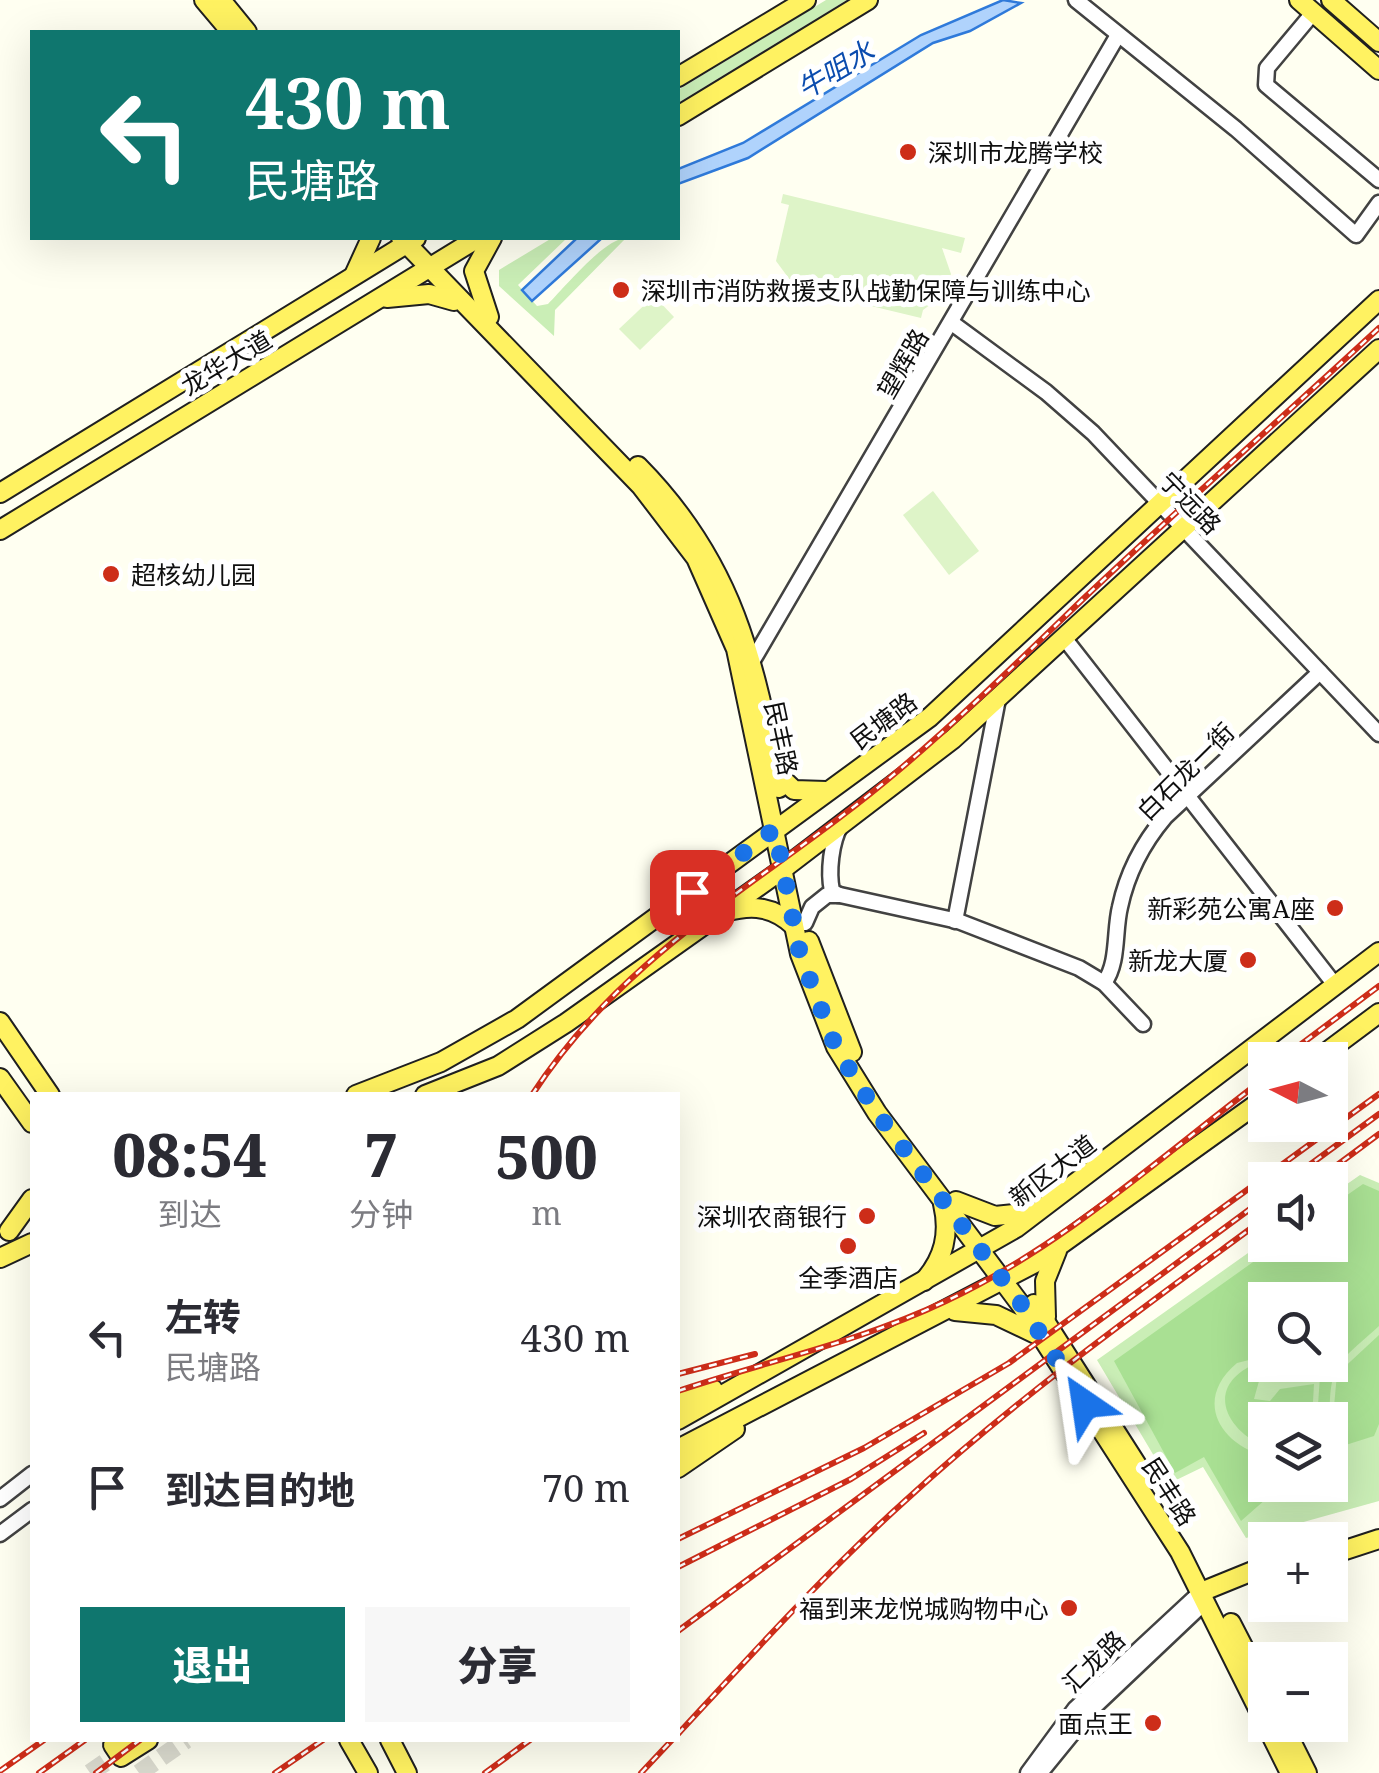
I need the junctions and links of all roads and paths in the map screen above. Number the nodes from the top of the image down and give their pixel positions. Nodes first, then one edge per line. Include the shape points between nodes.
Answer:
1 (204, 0) edge
2 (221, 0) edge
3 (806, 0) edge
4 (868, 0) edge
5 (1076, 0) edge
6 (1330, 0) edge
7 (1306, 6) edge
8 (229, 30) edge
9 (245, 30) edge
10 (1118, 36) junction
11 (1379, 42) edge
12 (1379, 70) edge
13 (680, 77) edge
14 (680, 115) edge
15 (1379, 180) edge
16 (1379, 203) edge
17 (370, 240) edge
18 (408, 240) edge
19 (411, 240) edge
20 (475, 240) edge
21 (490, 240) edge
22 (432, 266) junction
23 (349, 279) junction
24 (1379, 300) edge
25 (372, 302) junction
26 (464, 306) junction
27 (489, 317) junction
28 (952, 322) junction
29 (1379, 349) edge
30 (0, 493) edge
31 (1161, 503) junction
32 (1184, 528) junction
33 (0, 530) edge
34 (1065, 639) junction
35 (753, 660) junction
36 (1320, 672) junction
37 (998, 699) junction
38 (1379, 734) edge
39 (776, 774) junction
40 (839, 784) junction
41 (1190, 795) junction
42 (780, 825) junction
43 (841, 825) junction
44 (788, 865) junction
45 (840, 895) junction
46 (716, 916) junction
47 (956, 920) junction
48 (800, 925) junction
49 (1379, 952) edge
50 (1104, 983) junction
51 (1336, 985) junction
52 (1379, 1013) edge
53 (0, 1022) edge
54 (1143, 1024) dead end
55 (1340, 1042) edge
56 (0, 1078) edge
57 (48, 1092) edge
58 (364, 1092) edge
59 (433, 1092) edge
60 (1248, 1110) edge
61 (30, 1119) edge
62 (949, 1200) junction
63 (30, 1202) edge
64 (1043, 1209) junction
65 (30, 1221) edge
66 (4, 1234) edge
67 (28, 1246) edge
68 (1060, 1247) junction
69 (986, 1248) junction
70 (0, 1258) edge
71 (1009, 1278) junction
72 (920, 1285) junction
73 (944, 1314) junction
74 (1046, 1330) junction
75 (756, 1374) junction
76 (680, 1401) edge
77 (770, 1402) junction
78 (680, 1419) edge
79 (680, 1448) edge
80 (680, 1467) edge
81 (30, 1476) edge
82 (0, 1499) edge
83 (30, 1512) edge
84 (1379, 1526) edge
85 (0, 1534) edge
86 (1348, 1537) edge
87 (1379, 1539) edge
88 (1348, 1549) edge
89 (1248, 1574) edge
90 (1248, 1583) edge
91 (1208, 1594) junction
92 (1248, 1661) edge
93 (117, 1742) edge
94 (145, 1742) edge
95 (351, 1742) edge
96 (361, 1742) edge
97 (391, 1742) edge
98 (1292, 1742) edge
99 (368, 1773) edge
100 (376, 1773) edge
101 (406, 1773) edge
102 (1028, 1773) edge
103 (1040, 1773) edge
104 (1290, 1773) edge
105 (1307, 1773) edge

1 - 8 main road
2 - 9 main road
3 - 13 main road
4 - 14 main road
5 - 10 street
6 - 11 main road
7 - 12 main road
7 - 15 street via 1267,68 1266,84
10 - 16 street via 1236,128 1356,235
10 - 28 street, 望辉路
17 - 23 main road
18 - 23 main road, 龙华大道
19 - 22 main road, 民丰路
20 - 22 main road, 龙华大道
21 - 27 main road via 474,276
22 - 25 main road, 龙华大道
22 - 26 main road, 民丰路
22 - 27 main road, 民丰路
23 - 30 main road, 龙华大道
24 - 31 main road, 民塘路
25 - 26 main road via 429,294
25 - 33 main road, 龙华大道
26 - 42 main road, 民丰路 via 642,486 696,558 736,648
27 - 35 main road, 民丰路 via 682,514 724,582
28 - 31 street, 宁远路 via 1057,401
28 - 35 street, 望辉路
29 - 32 main road
31 - 32 street, 宁远路
31 - 40 main road, 民塘路 via 930,717
32 - 34 main road
32 - 36 street, 宁远路
34 - 37 main road
34 - 41 street
35 - 39 main road, 民丰路
36 - 38 street, 宁远路
36 - 41 street, 白石龙一街
37 - 43 main road
37 - 47 street
39 - 40 main road via 806,794
39 - 42 main road, 民丰路
40 - 42 main road, 民塘路
41 - 50 street, 白石龙一街 via 1137,858
41 - 51 street
42 - 44 main road, 民丰路
42 - 58 main road, 民塘路 via 517,1019 441,1062
43 - 44 main road
43 - 45 street via 830,883
44 - 46 main road
44 - 48 main road, 民丰路
45 - 47 street
45 - 48 street via 819,900
46 - 48 main road via 754,907
46 - 59 main road via 532,1046
47 - 50 street
48 - 62 main road, 民丰路 via 847,1044
49 - 51 main road, 新区大道
50 - 54 street
51 - 64 main road, 新区大道
52 - 55 main road
53 - 57 main road
56 - 61 main road
60 - 68 main road
62 - 64 main road via 995,1216
62 - 69 main road, 民丰路
62 - 72 main road via 946,1240
63 - 66 main road
64 - 69 main road, 新区大道
65 - 66 main road
67 - 70 main road
68 - 71 main road
68 - 74 main road via 1046,1281
69 - 71 main road, 民丰路
69 - 72 main road, 新区大道
71 - 73 main road
71 - 74 main road, 民丰路
72 - 75 main road, 新区大道
73 - 74 main road via 969,1310
73 - 77 main road
74 - 91 main road, 民丰路
75 - 76 main road
75 - 78 main road, 新区大道
77 - 79 main road
77 - 80 main road
81 - 82 street
83 - 85 street
84 - 86 main road
87 - 88 main road
89 - 91 main road
90 - 91 main road
91 - 92 main road, 民丰路
91 - 102 street, 汇龙路 via 1076,1710
91 - 103 street, 汇龙路 via 1093,1708
91 - 104 main road, 民丰路
93 - 94 main road via 112,1745 121,1758
95 - 99 main road
96 - 100 main road
97 - 101 main road
98 - 105 main road

